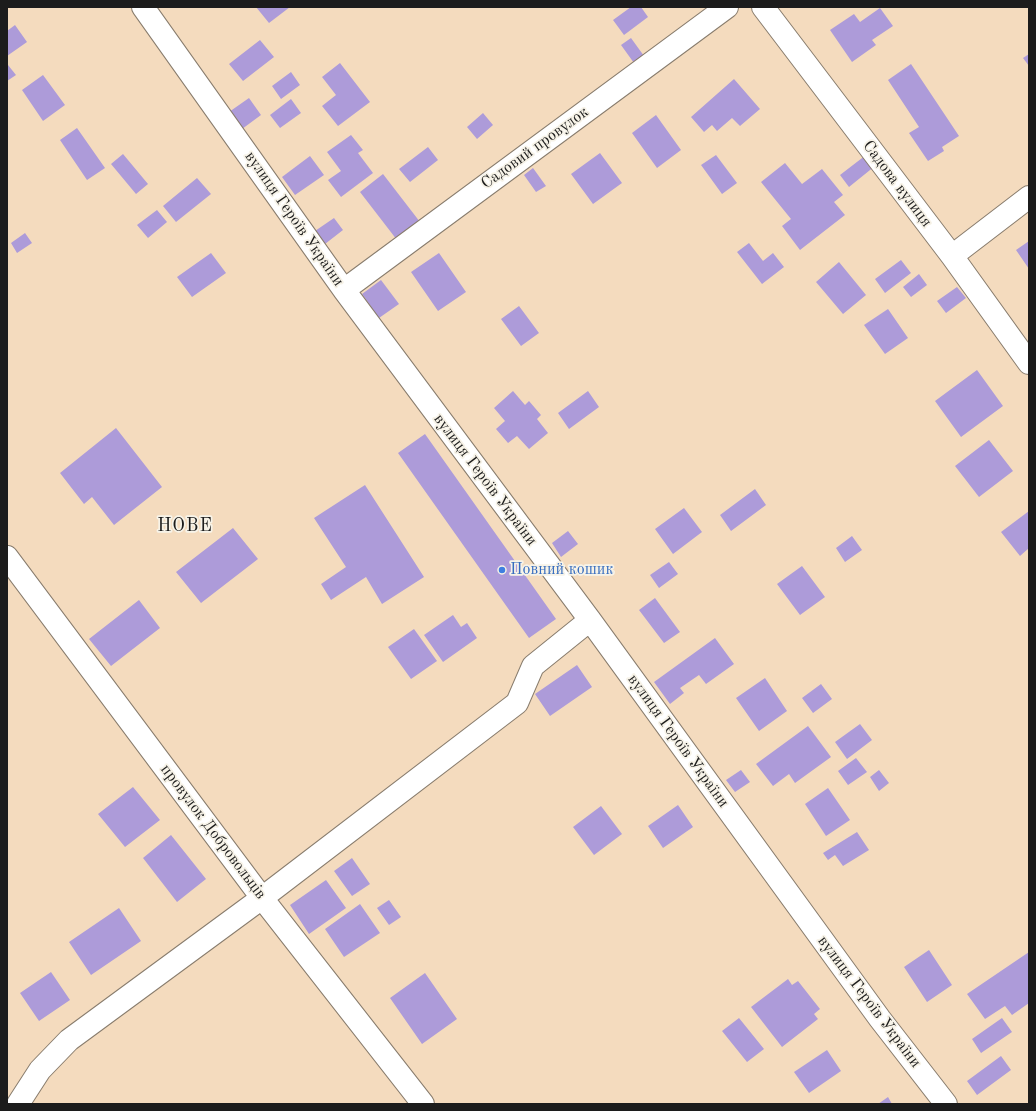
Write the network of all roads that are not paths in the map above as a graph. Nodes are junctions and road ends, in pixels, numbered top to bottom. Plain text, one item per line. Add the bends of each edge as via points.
1 (143, 7) edge
2 (726, 7) edge
3 (763, 7) edge
4 (1029, 197) edge
5 (952, 256) junction
6 (344, 290) junction
7 (1029, 363) edge
8 (7, 557) edge
9 (590, 620) junction
10 (262, 898) junction
11 (7, 1094) edge
12 (16, 1104) edge
13 (422, 1104) edge
14 (946, 1104) edge

1 - 6 street, вулиця Героїв України
2 - 6 street, Садовий провулок
3 - 5 street, Садова вулиця
4 - 5 street
5 - 7 street, Садова вулиця
6 - 9 street, вулиця Героїв України
8 - 10 street, провулок Добровольців
9 - 10 street via 533,666 517,703
9 - 14 street, вулиця Героїв України via 880,1019
10 - 12 street via 69,1040 40,1070
10 - 13 street, провулок Добровольців
11 - 12 street

